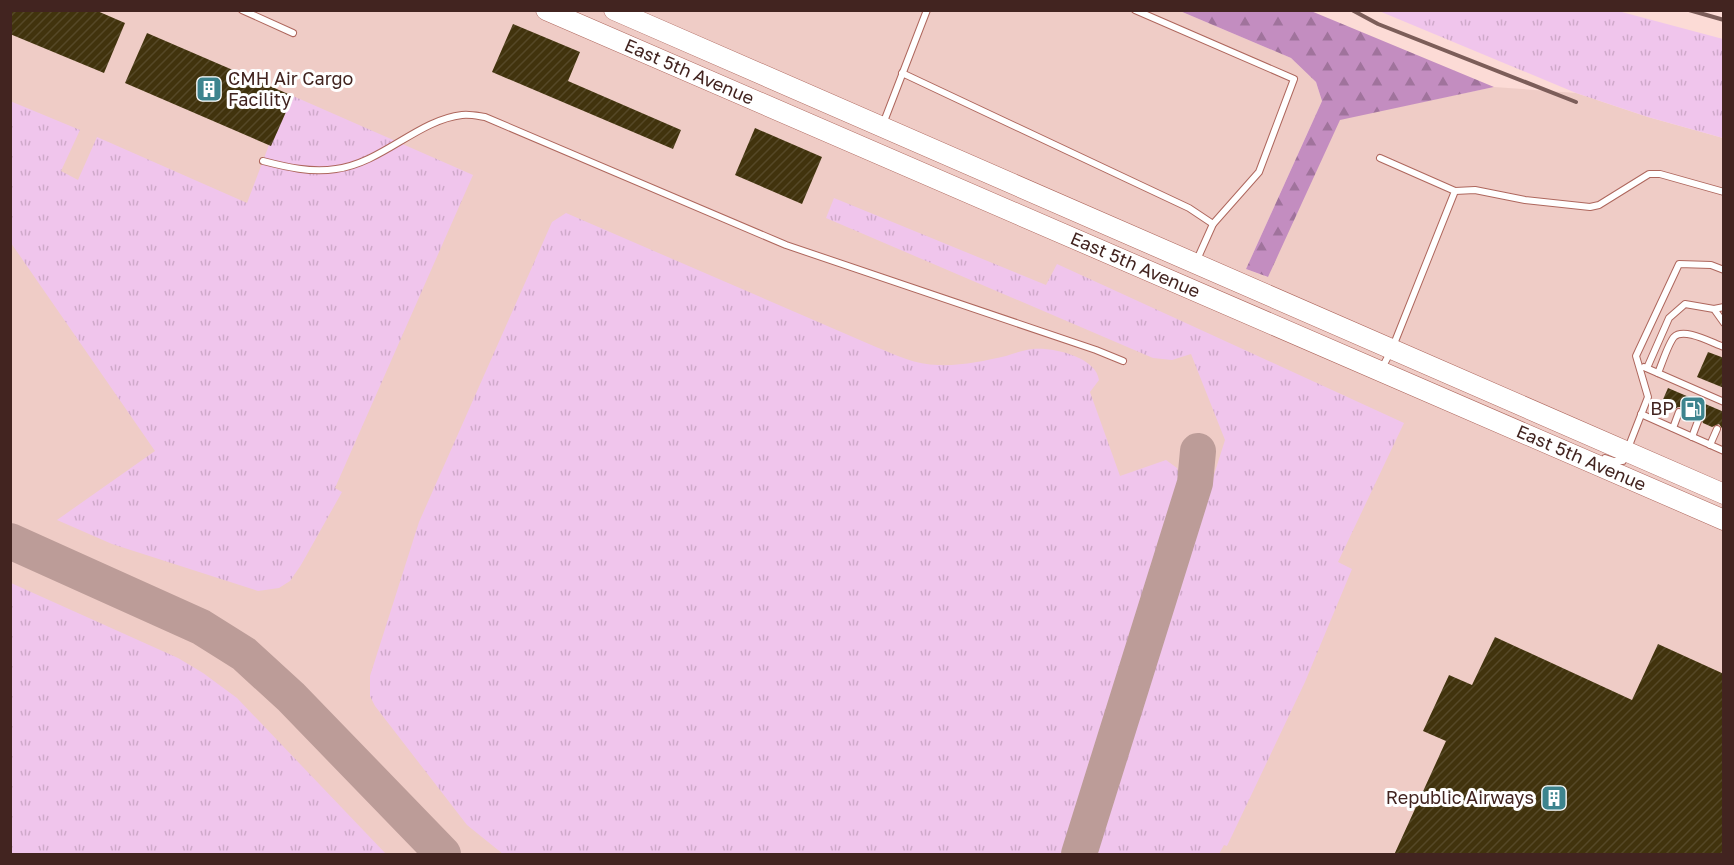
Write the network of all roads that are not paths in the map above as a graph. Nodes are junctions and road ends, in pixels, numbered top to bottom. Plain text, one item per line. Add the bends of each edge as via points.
1 (242, 10) edge
2 (546, 10) edge
3 (614, 10) edge
4 (927, 10) edge
5 (1136, 10) edge
6 (293, 33) dead end
7 (650, 41) junction
8 (902, 74) junction
9 (881, 128) junction
10 (1380, 158) dead end
11 (263, 161) dead end
12 (1455, 191) junction
13 (1724, 192) edge
14 (1213, 224) junction
15 (1195, 264) junction
16 (1724, 270) edge
17 (1714, 309) junction
18 (1724, 312) edge
19 (1724, 322) edge
20 (1724, 347) edge
21 (1392, 350) junction
22 (1123, 362) dead end
23 (1638, 364) junction
24 (1647, 368) junction
25 (1380, 371) junction
26 (1658, 373) junction
27 (1690, 387) junction
28 (1709, 395) junction
29 (1686, 396) dead end
30 (1724, 402) edge
31 (1705, 404) dead end
32 (1679, 412) dead end
33 (1641, 414) junction
34 (1698, 421) dead end
35 (1673, 428) junction
36 (1717, 429) dead end
37 (1692, 437) junction
38 (1550, 445) junction
39 (1710, 445) junction
40 (1724, 451) edge
41 (1627, 452) junction
42 (1591, 453) dead end
43 (1602, 457) dead end
44 (1724, 494) edge
45 (1724, 520) edge

1 - 6 lane
2 - 7 main road, East 5th Avenue
3 - 7 main road, East 5th Avenue
4 - 8 lane
5 - 14 lane via 1294,79 1259,172
7 - 9 main road, East 5th Avenue
7 - 25 main road, East 5th Avenue
8 - 9 lane
8 - 14 lane via 1189,208
9 - 15 main road, East 5th Avenue
10 - 12 lane
11 - 22 lane via 334,170 366,160 435,123 463,114 485,117 786,245
12 - 13 lane via 1475,190 1590,207 1649,174 1660,174
12 - 21 lane
14 - 15 lane
15 - 21 main road, East 5th Avenue
16 - 23 lane via 1712,265 1679,264 1636,356
17 - 18 lane
17 - 19 lane
17 - 24 lane via 1685,304 1669,318
20 - 26 lane via 1681,333 1674,338
21 - 25 lane
21 - 41 main road, East 5th Avenue
23 - 24 lane
23 - 33 lane via 1648,398
24 - 26 lane
25 - 38 main road, East 5th Avenue
26 - 27 lane
27 - 28 lane
27 - 29 lane
28 - 30 lane
28 - 31 lane
32 - 35 lane
33 - 35 lane
33 - 41 lane
34 - 37 lane
35 - 37 lane
36 - 39 lane
37 - 39 lane
38 - 42 lane
38 - 45 main road, East 5th Avenue
39 - 40 lane
41 - 43 lane via 1623,461
41 - 44 main road, East 5th Avenue

